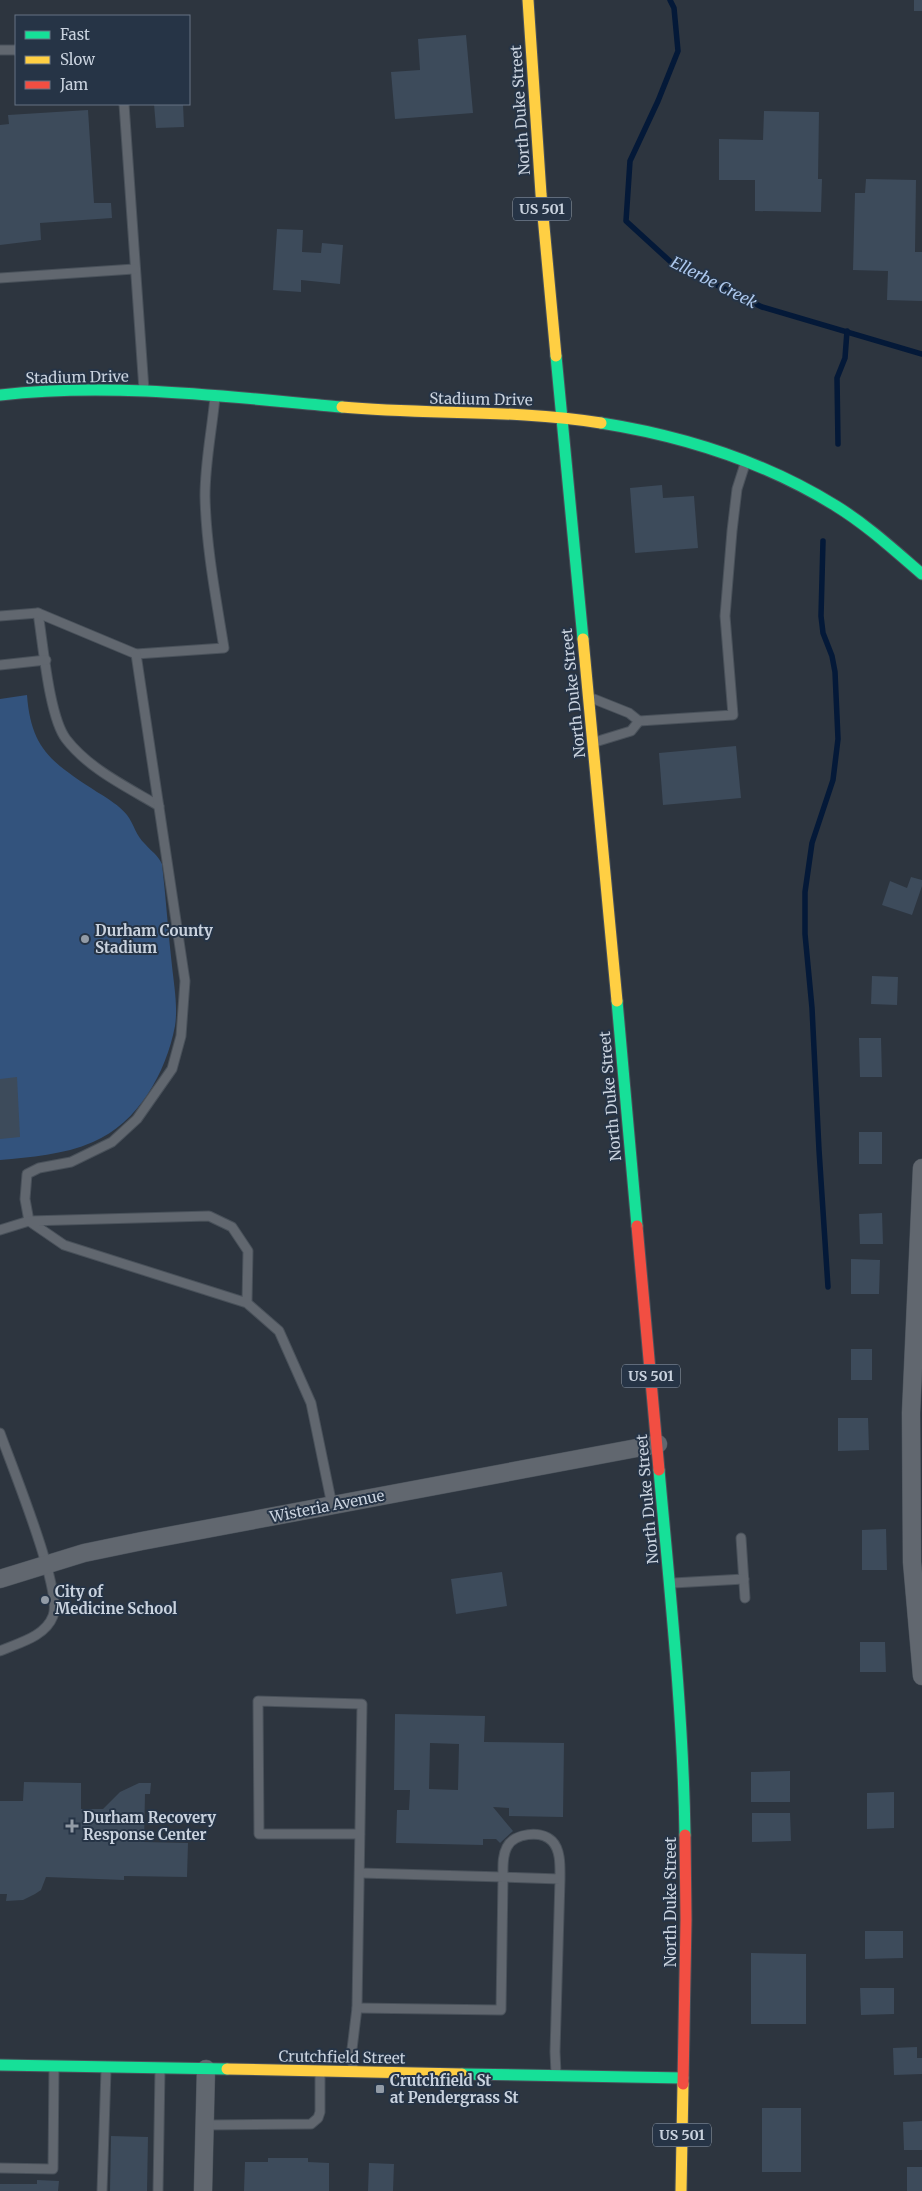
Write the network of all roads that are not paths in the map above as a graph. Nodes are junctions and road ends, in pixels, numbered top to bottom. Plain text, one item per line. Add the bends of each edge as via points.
1 (528, 0) edge
2 (0, 50) edge
3 (15, 50) edge
4 (124, 105) edge
5 (134, 269) junction
6 (0, 278) edge
7 (144, 392) junction
8 (0, 395) edge
9 (215, 396) junction
10 (561, 418) junction
11 (746, 461) junction
12 (922, 574) edge
13 (38, 613) junction
14 (0, 616) edge
15 (136, 654) junction
16 (46, 660) junction
17 (0, 665) edge
18 (588, 697) junction
19 (639, 721) junction
20 (593, 742) junction
21 (159, 806) junction
22 (922, 1168) edge
23 (29, 1221) junction
24 (0, 1230) edge
25 (247, 1303) junction
26 (0, 1433) edge
27 (658, 1444) junction
28 (332, 1505) junction
29 (741, 1538) dead end
30 (46, 1564) junction
31 (0, 1579) edge
32 (744, 1579) junction
33 (670, 1583) junction
34 (745, 1598) dead end
35 (0, 1651) edge
36 (922, 1676) edge
37 (360, 1834) junction
38 (360, 1873) junction
39 (503, 1877) junction
40 (560, 1878) junction
41 (357, 2008) junction
42 (0, 2065) edge
43 (54, 2066) junction
44 (106, 2067) junction
45 (160, 2068) junction
46 (206, 2069) junction
47 (320, 2071) junction
48 (353, 2072) junction
49 (557, 2076) junction
50 (683, 2078) junction
51 (204, 2125) junction
52 (0, 2168) edge
53 (102, 2191) edge
54 (158, 2191) edge
55 (203, 2191) edge
56 (681, 2191) edge

1 - 10 main road, North Duke Street / US 501 via 540,194
2 - 3 lane
4 - 5 lane
5 - 6 lane
5 - 7 lane
7 - 8 main road, Stadium Drive via 54,390
7 - 9 main road, Stadium Drive
9 - 10 main road, Stadium Drive via 408,413 521,414
9 - 15 lane via 205,497 224,648
10 - 11 main road, Stadium Drive via 603,422 663,435
10 - 18 main road, North Duke Street / US 501
11 - 12 main road, Stadium Drive via 827,500 876,534
11 - 19 lane via 737,489 725,616 734,715
13 - 14 lane
13 - 15 lane
13 - 16 lane
15 - 21 lane
16 - 17 lane
16 - 21 lane via 55,718 65,738 104,773
18 - 19 lane via 629,713
18 - 20 main road, North Duke Street / US 501
19 - 20 lane via 631,730
20 - 27 main road, North Duke Street / US 501
21 - 23 lane via 185,981 181,1036 172,1069 137,1119 112,1142 71,1162 39,1168 27,1174 25,1199
22 - 36 street via 911,1413 912,1562
23 - 24 lane
23 - 25 lane via 64,1245
23 - 25 lane via 209,1216 232,1227 248,1251
25 - 28 lane via 279,1331 311,1403
26 - 30 lane
27 - 28 street, Wisteria Avenue
27 - 33 main road, North Duke Street / US 501
28 - 30 street, Wisteria Avenue via 142,1541
29 - 32 lane
30 - 31 street, Wisteria Avenue
30 - 35 lane via 55,1604 53,1616 37,1635
32 - 33 lane
32 - 34 lane
33 - 50 main road, North Duke Street / US 501 via 684,1784
37 - 37 lane via 362,1704 258,1701 259,1834
37 - 38 lane
38 - 39 lane
38 - 41 lane
39 - 40 lane
39 - 40 lane via 507,1846 515,1837 529,1834 552,1841 558,1850
39 - 41 lane via 501,2010
40 - 49 lane
41 - 48 lane
42 - 43 main road, Crutchfield Street
43 - 44 main road, Crutchfield Street
43 - 52 lane via 53,2169
44 - 45 main road, Crutchfield Street
44 - 53 lane
45 - 46 main road, Crutchfield Street
45 - 54 lane
46 - 47 main road, Crutchfield Street
46 - 51 street
47 - 48 main road, Crutchfield Street
47 - 51 lane via 320,2112 311,2124
48 - 49 main road, Crutchfield Street
49 - 50 main road, Crutchfield Street
50 - 56 main road, North Duke Street / US 501
51 - 55 street

